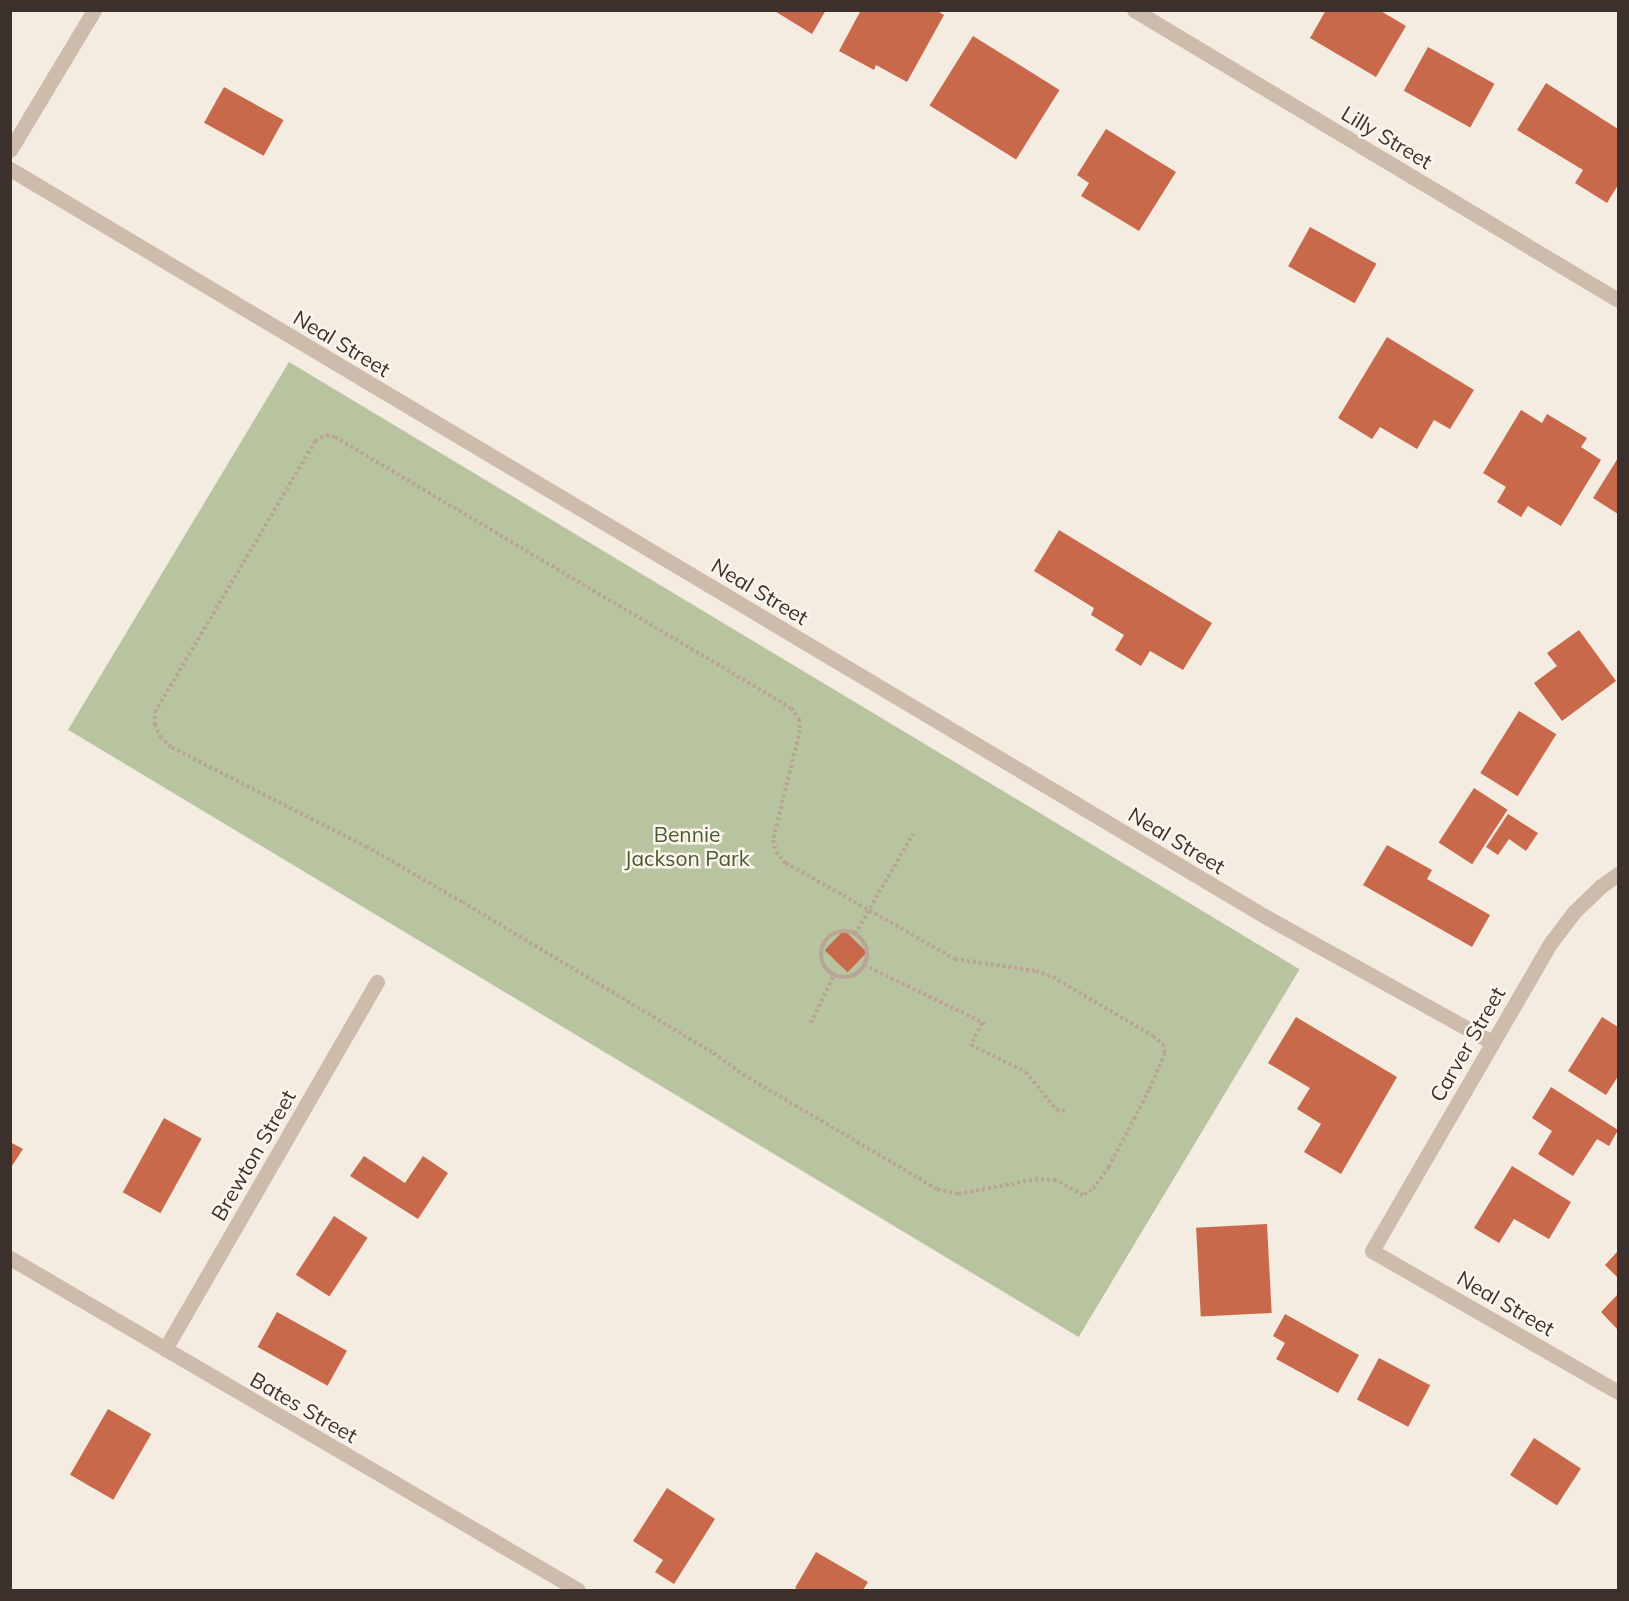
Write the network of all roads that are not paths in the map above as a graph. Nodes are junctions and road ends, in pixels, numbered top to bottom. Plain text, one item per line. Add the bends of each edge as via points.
1 (94, 10) edge
2 (1134, 10) edge
3 (10, 150) edge
4 (10, 170) edge
5 (1618, 300) edge
6 (1618, 874) edge
7 (377, 982) dead end
8 (1492, 1042) junction
9 (1372, 1251) joint
10 (10, 1258) edge
11 (165, 1349) junction
12 (1618, 1392) edge
13 (578, 1590) edge

1 - 3 street
2 - 5 street, Lilly Street
4 - 8 street, Neal Street via 1268,918
6 - 8 street, Carver Street via 1574,912 1551,942
7 - 11 street, Brewton Street
8 - 9 street, Carver Street
9 - 12 street, Neal Street
10 - 11 street, Bates Street
11 - 13 street, Bates Street

